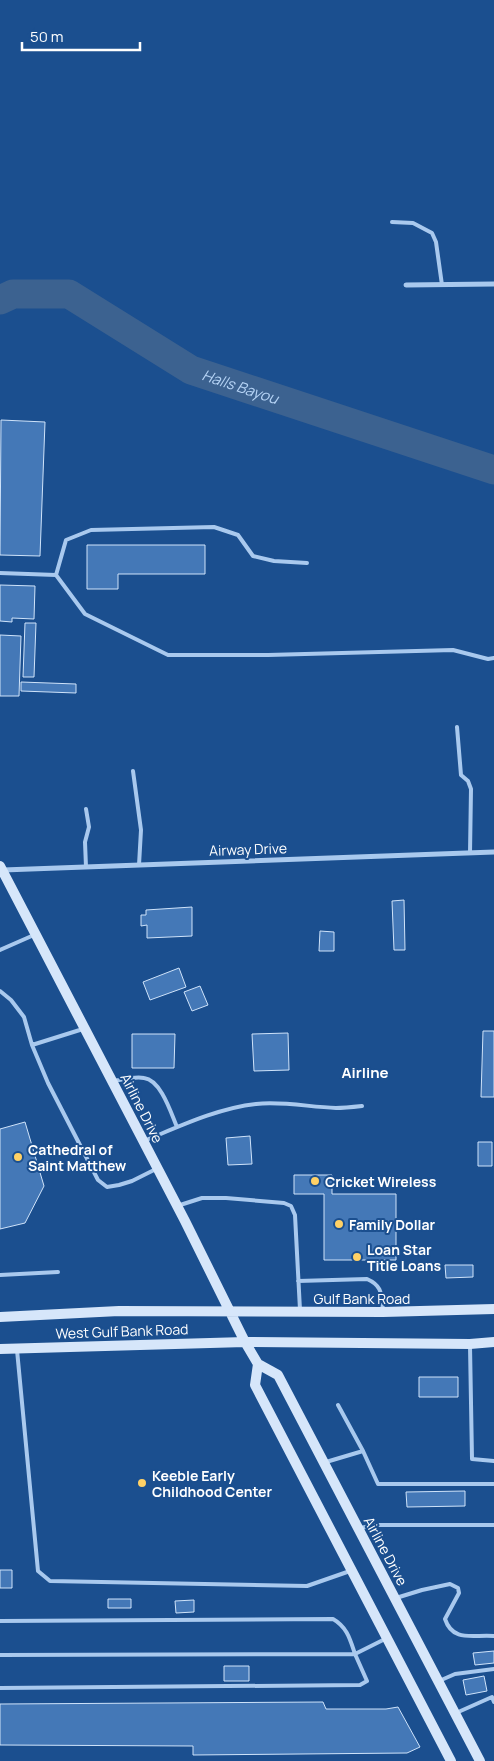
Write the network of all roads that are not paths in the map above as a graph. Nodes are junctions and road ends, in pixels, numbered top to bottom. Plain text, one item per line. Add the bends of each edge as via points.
1 (392, 222) dead end
2 (494, 284) edge
3 (406, 285) dead end
4 (442, 285) junction
5 (307, 562) dead end
6 (0, 573) edge
7 (56, 575) junction
8 (494, 658) edge
9 (457, 726) dead end
10 (134, 771) dead end
11 (86, 809) dead end
12 (494, 852) edge
13 (470, 853) junction
14 (139, 865) junction
15 (86, 867) junction
16 (1, 868) edge
17 (36, 934) junction
18 (0, 950) edge
19 (0, 991) edge
20 (85, 1029) junction
21 (32, 1044) junction
22 (112, 1081) junction
23 (362, 1106) dead end
24 (177, 1128) junction
25 (144, 1141) junction
26 (158, 1168) junction
27 (177, 1206) junction
28 (58, 1272) dead end
29 (0, 1276) edge
30 (298, 1281) junction
31 (494, 1309) edge
32 (230, 1312) junction
33 (300, 1312) junction
34 (383, 1312) junction
35 (0, 1317) edge
36 (245, 1342) junction
37 (494, 1342) edge
38 (470, 1344) junction
39 (17, 1348) junction
40 (0, 1349) edge
41 (258, 1364) junction
42 (338, 1405) dead end
43 (363, 1451) junction
44 (494, 1460) edge
45 (324, 1462) junction
46 (494, 1484) edge
47 (494, 1525) edge
48 (358, 1528) junction
49 (351, 1570) junction
50 (396, 1598) junction
51 (0, 1621) edge
52 (494, 1636) edge
53 (387, 1638) junction
54 (355, 1654) junction
55 (0, 1656) edge
56 (494, 1669) edge
57 (439, 1681) junction
58 (0, 1688) edge
59 (493, 1698) edge
60 (456, 1713) junction
61 (451, 1761) edge
62 (480, 1761) edge

1 - 4 lane via 413,223 432,233
2 - 4 street
3 - 4 street
5 - 7 lane via 274,562 253,556 238,535 214,527 91,530 66,540
6 - 7 lane
7 - 8 lane via 85,614 168,655 453,650
9 - 13 lane via 461,775 471,789
10 - 14 lane via 140,830
11 - 15 lane via 89,827 85,842
12 - 13 street, Airway Drive
13 - 14 street, Airway Drive
14 - 15 street, Airway Drive
15 - 16 street, Airway Drive
16 - 17 main road, Airline Drive
17 - 18 lane
17 - 20 main road, Airline Drive
19 - 21 lane via 24,1017
20 - 21 lane
20 - 22 main road, Airline Drive
21 - 26 lane via 48,1083 98,1180 107,1186 119,1185
22 - 24 lane via 144,1078 156,1084
22 - 25 main road, Airline Drive
23 - 24 lane via 256,1104 233,1108
24 - 25 lane
25 - 26 main road, Airline Drive
26 - 27 main road, Airline Drive
27 - 30 lane via 202,1198 291,1206 295,1215
27 - 32 main road, Airline Drive
28 - 29 lane
30 - 33 lane
30 - 34 lane via 367,1279 376,1283 380,1290
31 - 34 main road, Gulf Bank Road
32 - 33 main road, Gulf Bank Road
32 - 35 main road, West Gulf Bank Road via 119,1311
32 - 36 main road, Airline Drive
33 - 34 main road, Gulf Bank Road
36 - 38 main road
36 - 39 main road, West Gulf Bank Road
36 - 41 main road, Airline Drive
37 - 38 main road
38 - 44 lane via 472,1459
39 - 40 main road, West Gulf Bank Road
39 - 49 lane via 38,1571 50,1581 307,1586
41 - 45 main road, Airline Drive via 278,1375
41 - 49 main road via 255,1385
42 - 43 lane
43 - 45 lane
43 - 46 lane via 378,1484
45 - 48 main road, Airline Drive
47 - 48 lane via 376,1525
48 - 50 main road, Airline Drive
49 - 53 main road
50 - 52 lane via 450,1584 458,1588 459,1593 445,1619 448,1628 456,1634
50 - 57 main road, Airline Drive
51 - 54 lane via 333,1619 348,1633
53 - 54 lane
53 - 61 main road
54 - 55 lane
54 - 58 lane via 367,1681 360,1684
56 - 57 lane via 455,1674
57 - 60 main road, Airline Drive
59 - 60 lane
60 - 62 main road, Airline Drive

